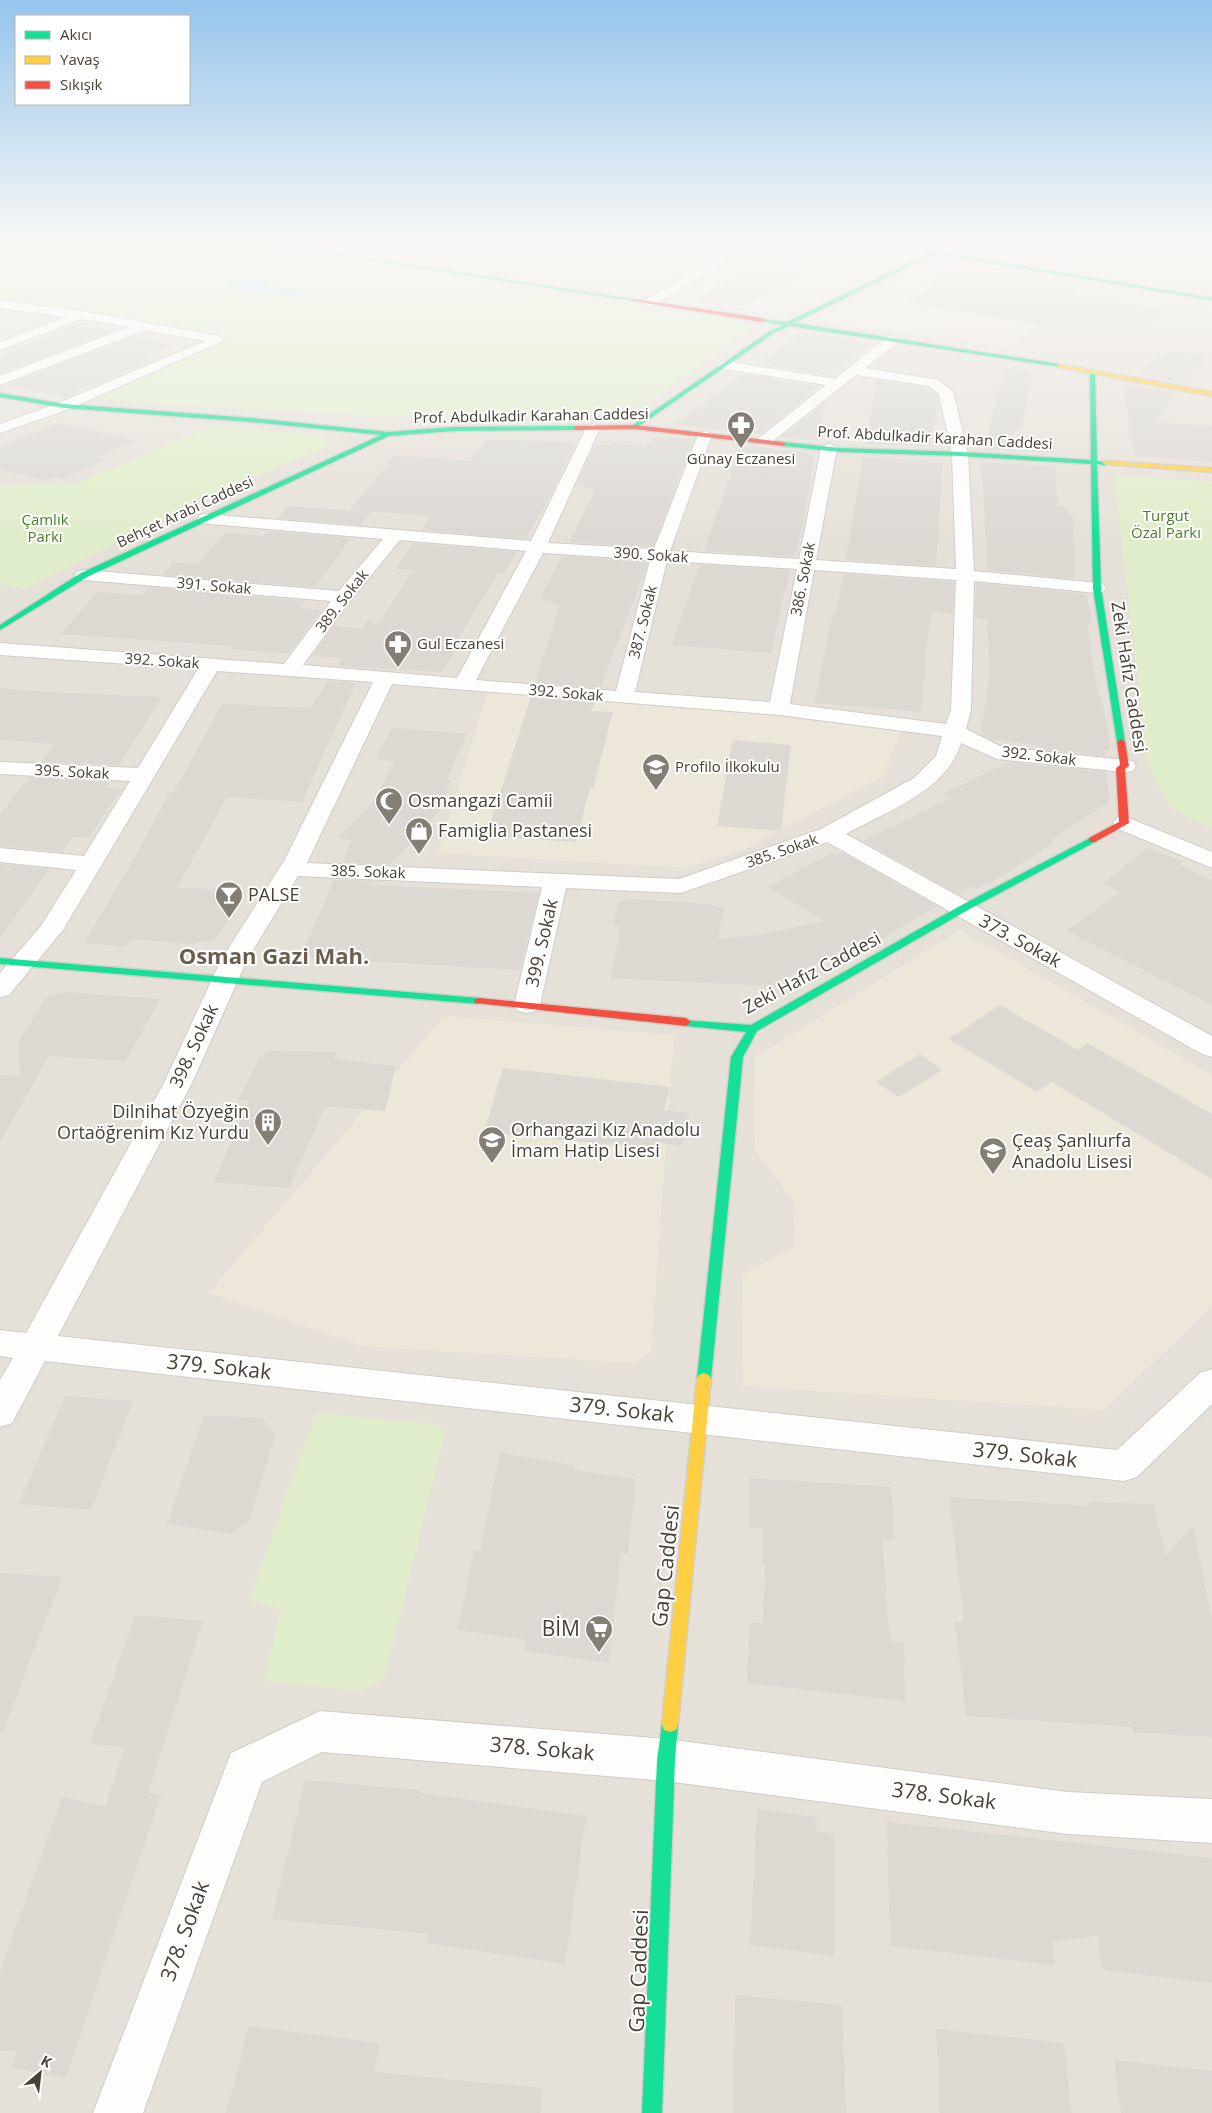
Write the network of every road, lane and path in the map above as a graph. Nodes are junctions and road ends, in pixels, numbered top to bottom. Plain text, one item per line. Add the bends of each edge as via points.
1 (104, 342) edge
2 (215, 342) edge
3 (758, 342) edge
4 (890, 342) edge
5 (902, 342) edge
6 (725, 364) junction
7 (852, 370) junction
8 (1092, 371) junction
9 (0, 381) edge
10 (836, 383) junction
11 (1212, 394) edge
12 (0, 395) edge
13 (64, 406) junction
14 (634, 427) junction
15 (594, 428) junction
16 (0, 429) edge
17 (388, 434) junction
18 (705, 435) junction
19 (764, 441) junction
20 (829, 448) junction
21 (960, 454) junction
22 (1095, 462) junction
23 (1212, 470) edge
24 (206, 519) junction
25 (396, 534) junction
26 (536, 547) junction
27 (660, 555) junction
28 (805, 564) junction
29 (84, 575) junction
30 (965, 575) junction
31 (1097, 588) junction
32 (344, 597) junction
33 (0, 628) edge
34 (0, 649) edge
35 (211, 664) junction
36 (289, 670) junction
37 (385, 676) junction
38 (464, 684) junction
39 (624, 698) junction
40 (778, 709) junction
41 (954, 731) junction
42 (1126, 766) junction
43 (0, 768) edge
44 (144, 776) junction
45 (1124, 823) junction
46 (829, 834) junction
47 (0, 855) edge
48 (1212, 860) edge
49 (91, 864) junction
50 (291, 869) junction
51 (556, 880) junction
52 (962, 909) junction
53 (11, 963) edge
54 (225, 978) junction
55 (0, 989) edge
56 (527, 1006) junction
57 (753, 1029) junction
58 (1212, 1048) edge
59 (0, 1343) edge
60 (36, 1347) junction
61 (1212, 1383) edge
62 (0, 1413) edge
63 (700, 1418) junction
64 (666, 1760) junction
65 (1212, 1821) edge
66 (118, 2113) edge
67 (652, 2113) edge

1 - 9 street
2 - 13 street
3 - 6 main road
4 - 7 street
5 - 8 main road
6 - 10 street
6 - 14 main road
7 - 10 street
7 - 21 street, 385. Sokak via 933,383 946,392
8 - 11 main road
8 - 22 main road, Zeki Hafız Caddesi
10 - 19 street
12 - 13 main road, Prof. Abdulkadir Karahan Caddesi
13 - 16 street
13 - 17 main road, Prof. Abdulkadir Karahan Caddesi
14 - 15 main road, Prof. Abdulkadir Karahan Caddesi
14 - 18 main road, Prof. Abdulkadir Karahan Caddesi
15 - 17 main road, Prof. Abdulkadir Karahan Caddesi via 454,429
15 - 26 street
17 - 24 main road, Behçet Arabi Caddesi
18 - 19 main road, Prof. Abdulkadir Karahan Caddesi
18 - 27 street, 387. Sokak
19 - 20 main road, Prof. Abdulkadir Karahan Caddesi
20 - 21 main road, Prof. Abdulkadir Karahan Caddesi
20 - 28 street, 386. Sokak
21 - 22 main road, Prof. Abdulkadir Karahan Caddesi
21 - 30 street, 385. Sokak
22 - 23 main road, Prof. Abdulkadir Karahan Caddesi
22 - 31 main road, Zeki Hafız Caddesi
24 - 25 street, 390. Sokak
24 - 29 main road, Behçet Arabi Caddesi
25 - 26 street, 390. Sokak
25 - 32 street, 389. Sokak
26 - 27 street, 390. Sokak
26 - 38 street
27 - 28 street, 390. Sokak
27 - 39 street, 387. Sokak
28 - 30 street, 390. Sokak
28 - 40 street, 386. Sokak
29 - 32 street, 391. Sokak
29 - 33 main road, Behçet Arabi Caddesi
30 - 31 street, 390. Sokak
30 - 41 street, 385. Sokak via 961,710
31 - 42 main road, Zeki Hafız Caddesi
32 - 36 street, 389. Sokak
34 - 35 street, 392. Sokak
35 - 36 street, 392. Sokak
35 - 44 street
36 - 37 street, 392. Sokak
37 - 38 street, 392. Sokak
37 - 50 street, 398. Sokak
38 - 39 street, 392. Sokak
39 - 40 street, 392. Sokak
40 - 41 street, 392. Sokak
41 - 42 street, 392. Sokak via 997,753
41 - 46 street, 385. Sokak via 946,758 922,783
42 - 45 main road, Zeki Hafız Caddesi via 1120,768
43 - 44 street, 395. Sokak
44 - 49 street
45 - 48 street
45 - 52 main road, Zeki Hafız Caddesi
46 - 51 street, 385. Sokak via 681,886
46 - 52 street, 373. Sokak
47 - 49 street
49 - 53 street via 51,930
50 - 51 street, 385. Sokak
50 - 54 street, 398. Sokak
51 - 56 street, 399. Sokak
52 - 57 main road, Zeki Hafız Caddesi
52 - 58 street, 373. Sokak
53 - 54 main road, Zeki Hafız Caddesi
53 - 55 street
54 - 56 main road, Zeki Hafız Caddesi
54 - 60 street, 398. Sokak via 178,1083
56 - 57 main road, Zeki Hafız Caddesi
57 - 63 main road, Gap Caddesi via 737,1056
59 - 60 street, 379. Sokak
60 - 62 street, 398. Sokak
60 - 63 street, 379. Sokak
61 - 63 street, 379. Sokak via 1124,1466
63 - 64 main road, Gap Caddesi
64 - 65 street, 378. Sokak via 1068,1813
64 - 66 street, 378. Sokak via 320,1731 246,1768
64 - 67 main road, Gap Caddesi

